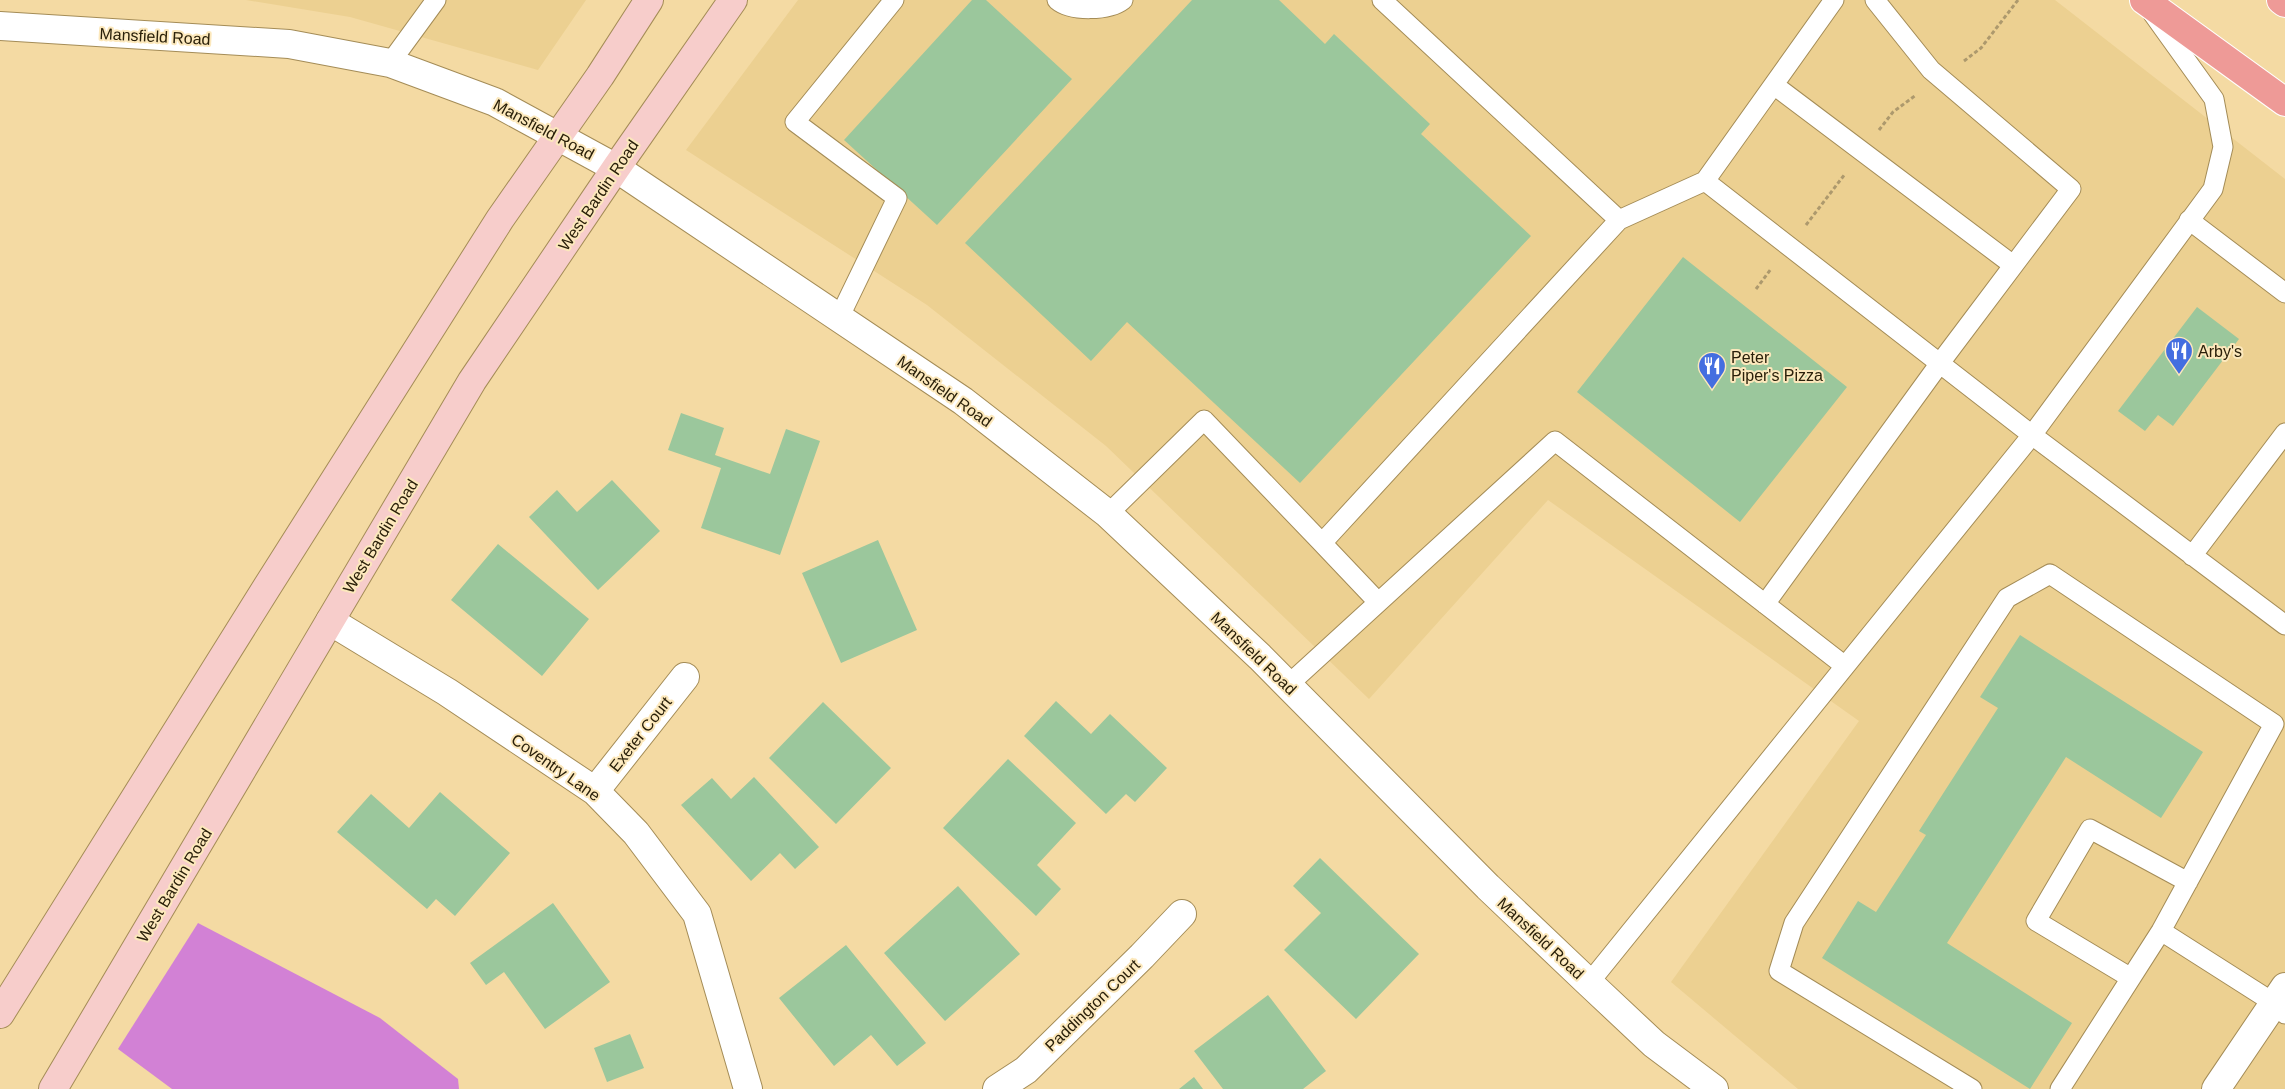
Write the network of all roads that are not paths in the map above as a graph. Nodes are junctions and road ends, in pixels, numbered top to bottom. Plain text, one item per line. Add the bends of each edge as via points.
1 (436, 0) edge
2 (649, 0) edge
3 (733, 0) edge
4 (894, 0) edge
5 (1057, 0) edge
6 (1123, 0) edge
7 (1382, 0) edge
8 (1834, 0) edge
9 (1875, 0) edge
10 (2144, 0) edge
11 (2281, 0) edge
12 (2285, 3) edge
13 (0, 26) edge
14 (390, 63) junction
15 (1774, 85) junction
16 (2285, 102) edge
17 (559, 136) junction
18 (616, 168) junction
19 (1705, 181) junction
20 (1619, 220) junction
21 (2190, 220) junction
22 (2013, 266) junction
23 (2285, 293) edge
24 (839, 318) junction
25 (1940, 363) junction
26 (2285, 433) edge
27 (2032, 435) junction
28 (1108, 514) junction
29 (1322, 542) junction
30 (2192, 556) junction
31 (1378, 602) junction
32 (1764, 604) junction
33 (330, 621) junction
34 (2285, 625) edge
35 (1845, 666) junction
36 (685, 677) dead end
37 (1288, 685) junction
38 (595, 791) junction
39 (2188, 882) junction
40 (1182, 914) dead end
41 (2161, 931) junction
42 (2131, 978) junction
43 (1589, 982) junction
44 (2281, 1001) edge
45 (0, 1014) edge
46 (58, 1086) edge
47 (748, 1089) edge
48 (997, 1089) edge
49 (1714, 1089) edge
50 (1972, 1089) edge
51 (2060, 1089) edge
52 (2216, 1089) edge

1 - 14 lane
2 - 17 main road
3 - 18 main road, West Bardin Road
4 - 24 lane via 796,122 896,198
5 - 6 lane via 1074,6 1105,9
7 - 20 lane
8 - 15 lane
9 - 22 lane via 1931,70 2071,189
10 - 16 main road
10 - 21 lane via 2214,99 2223,147 2213,189
11 - 12 main road
13 - 14 street, Mansfield Road via 289,44
14 - 17 street, Mansfield Road via 495,102
15 - 19 lane
15 - 22 lane
17 - 18 street, Mansfield Road
17 - 45 main road via 500,219
18 - 24 street, Mansfield Road
18 - 33 main road, West Bardin Road via 472,381
19 - 20 lane
19 - 25 lane
20 - 29 lane
21 - 23 lane
21 - 27 lane
22 - 25 lane
24 - 28 street, Mansfield Road via 963,401
25 - 27 lane
25 - 32 lane
26 - 30 lane
27 - 30 lane
27 - 35 lane
28 - 29 lane via 1204,420
28 - 37 street, Mansfield Road
29 - 31 lane
30 - 34 lane
31 - 32 lane via 1555,441
31 - 37 lane
32 - 35 lane
33 - 38 street, Coventry Lane via 446,692
33 - 46 main road, West Bardin Road
35 - 43 lane
36 - 38 street, Exeter Court
37 - 43 street, Mansfield Road via 1488,887
38 - 47 street, Coventry Lane via 636,833 697,914
39 - 41 lane
39 - 42 lane via 2090,829 2085,837 2036,921
39 - 50 lane via 2274,724 2050,574 2007,598 1794,923 1779,971
40 - 48 street, Paddington Court via 1026,1070
41 - 42 lane
41 - 44 lane
42 - 51 lane
43 - 49 street, Mansfield Road via 1654,1044
44 - 52 street

